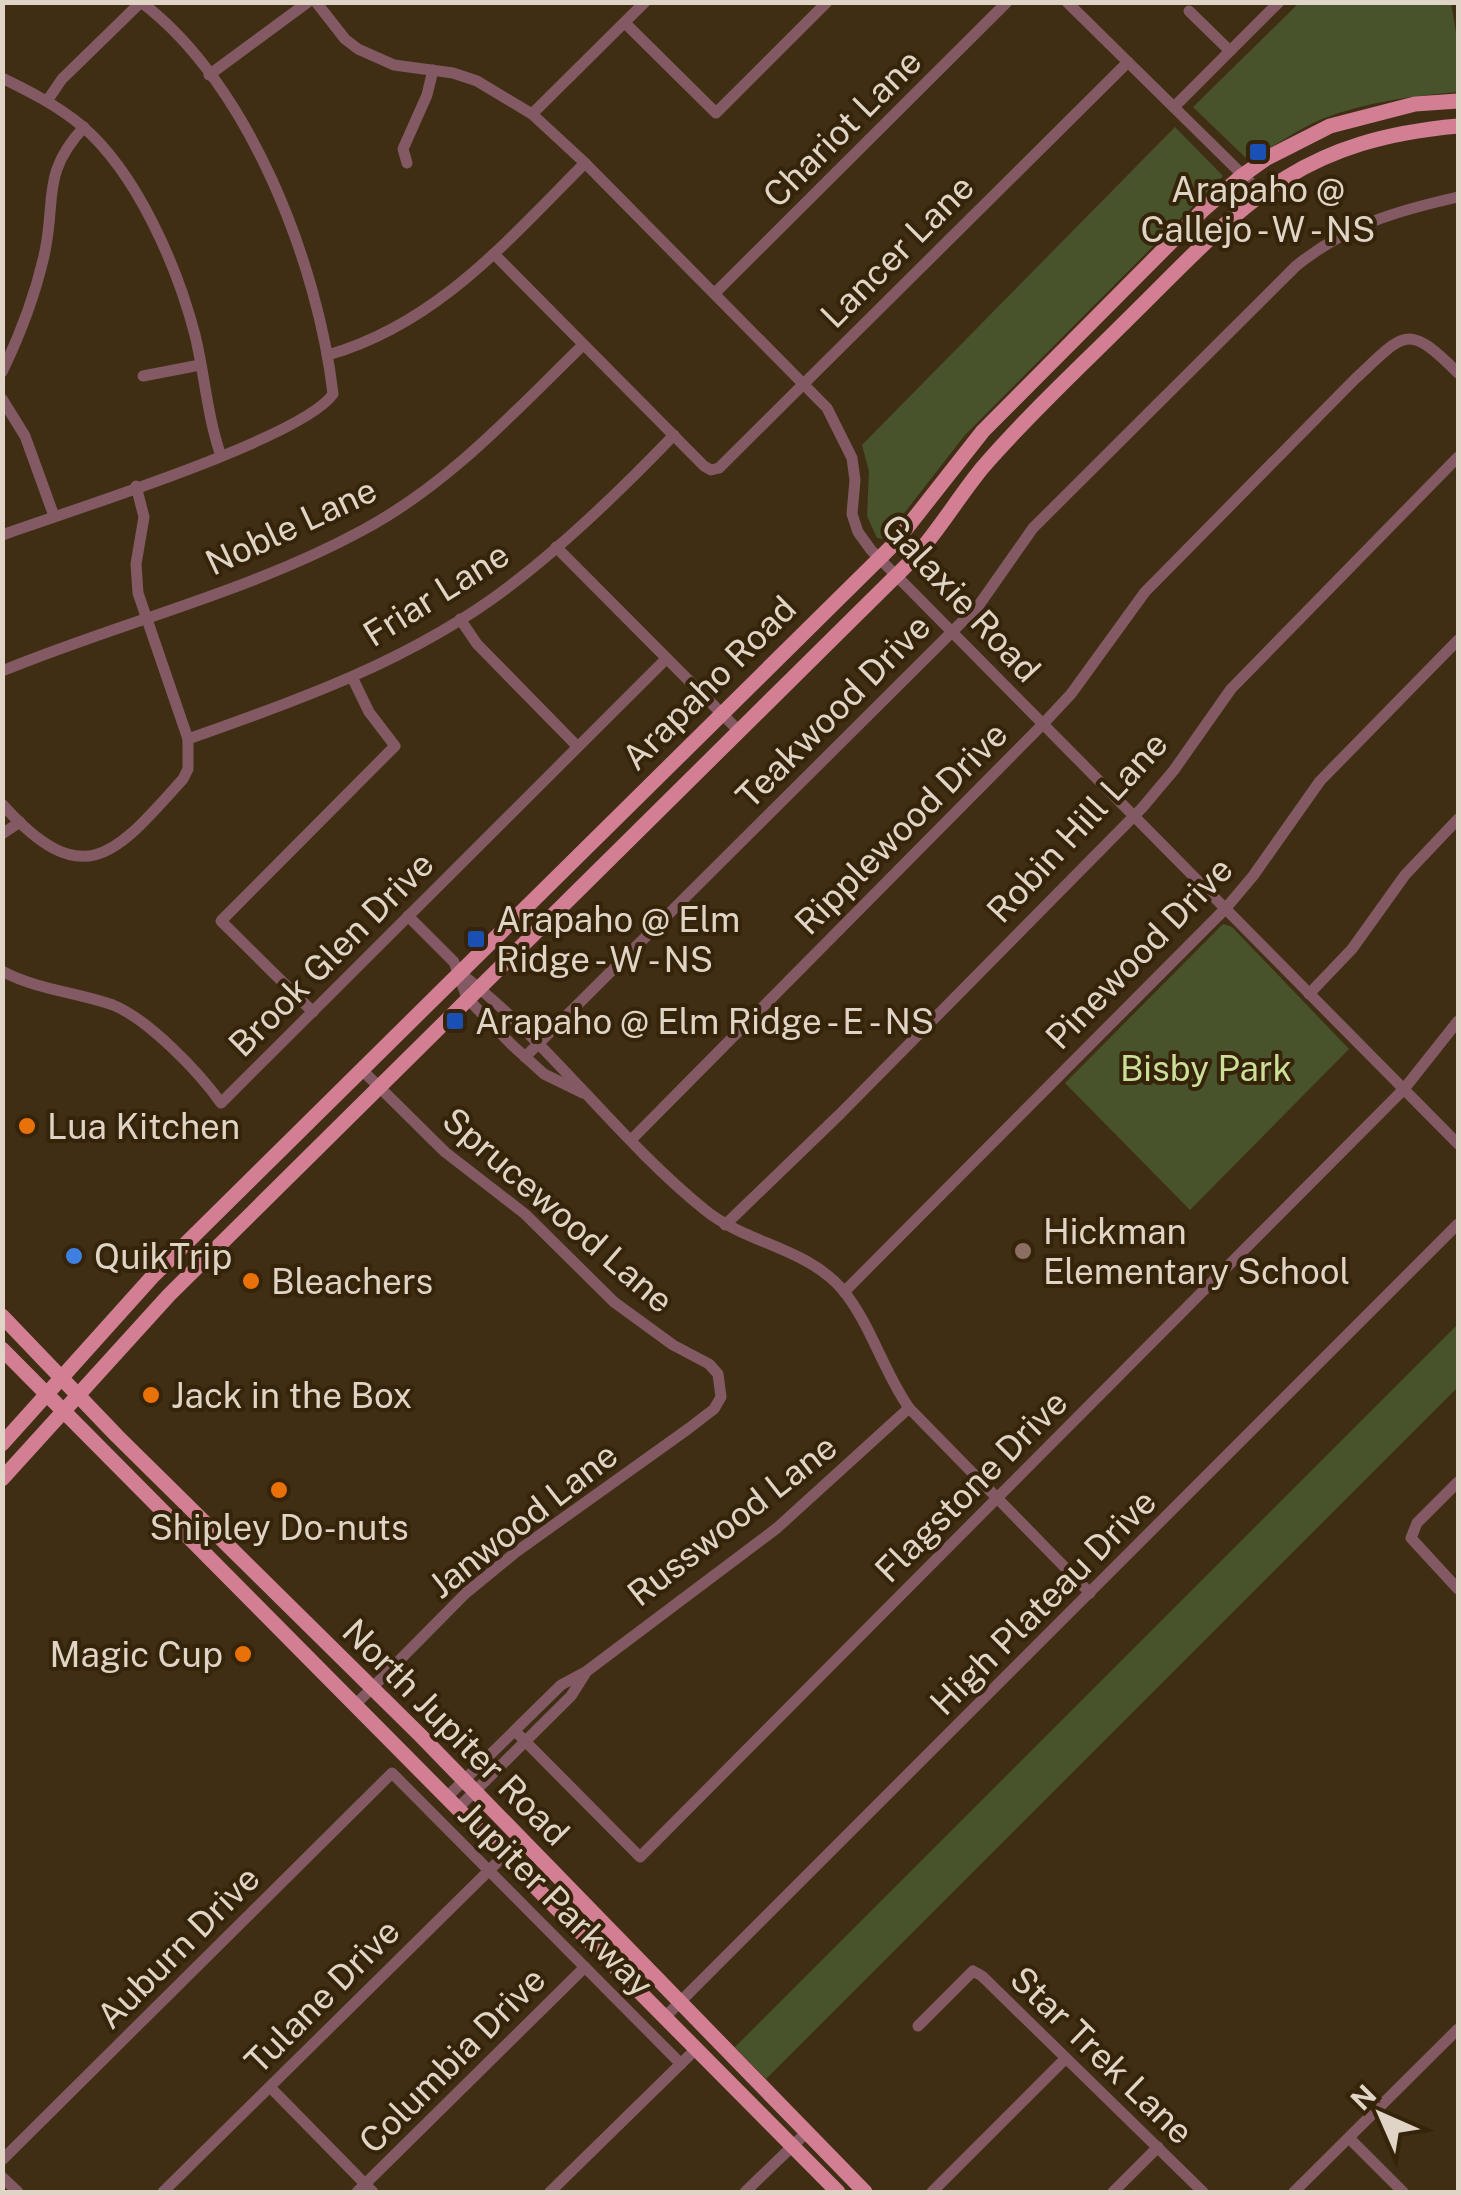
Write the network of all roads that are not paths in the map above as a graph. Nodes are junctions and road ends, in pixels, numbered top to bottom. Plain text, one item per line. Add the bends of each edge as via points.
1 (141, 2) edge
2 (308, 2) edge
3 (316, 2) edge
4 (646, 2) edge
5 (827, 2) edge
6 (1007, 2) edge
7 (1066, 2) edge
8 (1279, 2) edge
9 (1189, 11) dead end
10 (626, 23) junction
11 (1230, 51) junction
12 (1128, 62) junction
13 (433, 70) junction
14 (209, 75) junction
15 (2, 78) edge
16 (47, 100) junction
17 (1458, 106) edge
18 (1174, 107) junction
19 (532, 114) junction
20 (1458, 126) edge
21 (84, 127) junction
22 (407, 163) dead end
23 (585, 163) junction
24 (1244, 175) junction
25 (1261, 192) junction
26 (1458, 197) edge
27 (494, 254) junction
28 (716, 292) junction
29 (583, 345) junction
30 (328, 355) junction
31 (200, 365) junction
32 (2, 372) edge
33 (1458, 373) edge
34 (144, 376) dead end
35 (804, 382) junction
36 (2, 399) edge
37 (674, 435) junction
38 (221, 456) junction
39 (1458, 457) edge
40 (136, 486) junction
41 (54, 516) junction
42 (2, 535) edge
43 (556, 547) junction
44 (879, 559) junction
45 (896, 576) junction
46 (146, 619) junction
47 (460, 619) junction
48 (951, 631) junction
49 (1458, 640) edge
50 (666, 659) junction
51 (2, 671) edge
52 (352, 677) junction
53 (721, 713) junction
54 (1042, 724) junction
55 (739, 732) junction
56 (188, 739) junction
57 (578, 746) junction
58 (5, 810) edge
59 (1133, 816) junction
60 (1458, 819) edge
61 (20, 822) junction
62 (2, 834) edge
63 (1226, 908) junction
64 (408, 916) junction
65 (2, 970) edge
66 (460, 972) junction
67 (473, 993) junction
68 (1309, 994) junction
69 (313, 1012) junction
70 (1458, 1020) edge
71 (538, 1044) junction
72 (525, 1057) junction
73 (362, 1070) junction
74 (378, 1086) junction
75 (1404, 1090) junction
76 (583, 1093) junction
77 (631, 1140) junction
78 (1458, 1144) edge
79 (232, 1201) junction
80 (248, 1216) junction
81 (1458, 1224) edge
82 (725, 1225) junction
83 (844, 1292) junction
84 (2, 1316) edge
85 (2, 1348) edge
86 (61, 1377) junction
87 (721, 1384) joint
88 (46, 1393) junction
89 (78, 1396) junction
90 (909, 1408) junction
91 (63, 1412) junction
92 (2, 1444) edge
93 (2, 1478) edge
94 (1458, 1482) edge
95 (996, 1499) junction
96 (192, 1508) junction
97 (176, 1523) junction
98 (258, 1573) junction
99 (1458, 1589) edge
100 (1090, 1593) junction
101 (254, 1602) junction
102 (284, 1602) junction
103 (587, 1671) junction
104 (372, 1688) junction
105 (356, 1703) junction
106 (515, 1730) junction
107 (526, 1742) junction
108 (392, 1773) joint
109 (475, 1785) junction
110 (453, 1802) junction
111 (520, 1839) junction
112 (505, 1855) junction
113 (490, 1870) junction
114 (585, 1967) junction
115 (680, 2004) junction
116 (666, 2018) junction
117 (918, 2026) dead end
118 (1458, 2028) edge
119 (696, 2049) junction
120 (1065, 2059) junction
121 (681, 2064) junction
122 (746, 2070) junction
123 (270, 2087) junction
124 (806, 2133) junction
125 (1348, 2138) junction
126 (792, 2147) junction
127 (1158, 2147) junction
128 (2, 2160) edge
129 (2, 2177) edge
130 (365, 2190) edge
131 (18, 2192) edge
132 (163, 2192) edge
133 (550, 2192) edge
134 (746, 2192) edge
135 (838, 2192) edge
136 (865, 2192) edge
137 (932, 2192) edge
138 (1112, 2192) edge
139 (1203, 2192) edge
140 (1294, 2192) edge
141 (1403, 2192) edge

1 - 14 street
1 - 16 street
2 - 14 street
3 - 13 street, Galaxie Road via 345,39 376,59
4 - 10 street
5 - 10 street via 716,112
6 - 28 street, Chariot Lane
7 - 12 street
8 - 11 street
9 - 11 street
10 - 19 street
11 - 18 street
12 - 18 street
12 - 35 street, Lancer Lane
13 - 19 street, Galaxie Road via 477,81
13 - 22 street via 403,149
14 - 30 street via 248,133 288,214
15 - 16 street
16 - 21 street
17 - 24 main road, Arapaho Road via 1401,107 1330,126
18 - 24 street
19 - 23 street, Galaxie Road
20 - 25 main road, Arapaho Road via 1349,146
21 - 31 street via 134,191 162,245
21 - 32 street via 57,161 44,256
23 - 27 street
23 - 28 street, Galaxie Road
24 - 25 street
24 - 44 main road, Arapaho Road via 983,431
25 - 45 main road, Arapaho Road via 998,450
26 - 48 street, Teakwood Drive via 1393,212 1338,236 1296,266 1033,528 979,604
27 - 29 street
27 - 30 street via 416,318
28 - 35 street, Galaxie Road
29 - 37 street
29 - 46 street, Noble Lane via 467,457 366,529
30 - 38 street via 328,400
31 - 34 street
31 - 38 street
33 - 54 street, Ripplewood Drive via 1423,340 1411,338 1387,350 1145,592
35 - 37 street, Lancer Lane via 725,464 710,470
35 - 44 street, Galaxie Road via 848,444 855,470 854,524
36 - 41 street via 25,436
37 - 43 street, Friar Lane
38 - 40 street
39 - 59 street, Robin Hill Lane via 1231,688
40 - 41 street
40 - 46 street via 144,516 136,579
41 - 42 street
43 - 47 street, Friar Lane
43 - 50 street
44 - 45 street, Galaxie Road
44 - 53 main road, Arapaho Road
45 - 48 street, Galaxie Road
45 - 55 main road, Arapaho Road
46 - 51 street, Noble Lane
46 - 56 street
47 - 52 street, Friar Lane
47 - 57 street
48 - 54 street, Galaxie Road
48 - 71 street, Teakwood Drive
49 - 63 street, Pinewood Drive via 1332,766
50 - 53 street
50 - 57 street, Brook Glen Drive
52 - 56 street, Friar Lane
52 - 69 street via 395,746 221,922
53 - 55 street
53 - 66 main road, Arapaho Road
54 - 59 street, Galaxie Road
54 - 77 street, Ripplewood Drive
55 - 67 main road, Arapaho Road
56 - 61 street via 183,779 114,849 90,856 60,852
57 - 64 street, Brook Glen Drive
58 - 61 street
59 - 63 street, Galaxie Road
59 - 82 street, Robin Hill Lane
60 - 68 street
61 - 62 street
63 - 68 street, Galaxie Road
63 - 83 street, Pinewood Drive
64 - 66 street
64 - 69 street, Brook Glen Drive
65 - 69 street, Brook Glen Drive via 117,1007 151,1030 221,1103
66 - 67 street
66 - 73 main road, Arapaho Road
67 - 71 street
67 - 72 street
67 - 74 main road, Arapaho Road
68 - 75 street, Galaxie Road
70 - 75 street, Flagstone Drive
71 - 72 street, Teakwood Drive
71 - 76 street
72 - 76 street
73 - 74 street, Sprucewood Lane
73 - 79 main road, Arapaho Road
74 - 80 main road, Arapaho Road
74 - 87 street, Sprucewood Lane via 445,1152 526,1214 614,1302 709,1364
75 - 78 street, Galaxie Road
75 - 95 street, Flagstone Drive
76 - 77 street
77 - 82 street
79 - 80 main road
79 - 86 main road, Arapaho Road
80 - 89 main road, Arapaho Road
81 - 100 street, High Plateau Drive
82 - 83 street via 793,1252
83 - 90 street
84 - 86 main road, North Jupiter Road
85 - 88 main road, North Jupiter Road
86 - 88 main road, Arapaho Road
86 - 89 main road, North Jupiter Road
87 - 104 street, Janwood Lane via 714,1409 516,1552
88 - 91 main road, North Jupiter Road
88 - 92 main road, Arapaho Road
89 - 91 main road, Arapaho Road
89 - 96 main road, North Jupiter Road
90 - 95 street
90 - 103 street, Russwood Lane via 777,1528
91 - 93 main road, Arapaho Road
91 - 97 main road, North Jupiter Road
94 - 99 street via 1411,1532 1413,1544
95 - 100 street
95 - 107 street, Flagstone Drive via 640,1856
96 - 97 main road
96 - 98 main road, North Jupiter Road
97 - 101 main road, North Jupiter Road
98 - 101 main road
98 - 102 main road, North Jupiter Road
100 - 115 street, High Plateau Drive
101 - 102 main road
101 - 105 main road, North Jupiter Road
102 - 104 main road, North Jupiter Road
103 - 106 street, Russwood Lane via 561,1685
103 - 107 street, Russwood Lane
104 - 105 street, Janwood Lane
104 - 109 main road, North Jupiter Road
105 - 110 main road, North Jupiter Road
106 - 107 street, Flagstone Drive
106 - 109 street, Russwood Lane
107 - 109 street, Russwood Lane
108 - 113 street, Jupiter Parkway
108 - 128 street, Auburn Drive
109 - 110 street, Russwood Lane
109 - 111 main road, North Jupiter Road
110 - 112 main road, North Jupiter Road
111 - 112 street, Tulane Drive
111 - 115 main road, North Jupiter Road
112 - 113 street, Tulane Drive
112 - 116 main road, North Jupiter Road
113 - 114 street, Jupiter Parkway
113 - 123 street, Tulane Drive
114 - 121 street, Jupiter Parkway
114 - 130 street, Columbia Drive
115 - 116 street, High Plateau Drive
115 - 122 main road, North Jupiter Road
116 - 119 main road, North Jupiter Road
117 - 120 street, Star Trek Lane via 973,1971
118 - 125 street
119 - 121 street
119 - 122 main road
119 - 126 main road, North Jupiter Road
120 - 127 street, Star Trek Lane
120 - 137 street
121 - 133 street
122 - 124 main road, North Jupiter Road
123 - 130 street
123 - 132 street, Tulane Drive
124 - 126 street
124 - 136 main road, North Jupiter Road
125 - 140 street
125 - 141 street
126 - 134 street
126 - 135 main road, North Jupiter Road
127 - 138 street
127 - 139 street, Star Trek Lane
129 - 131 street

